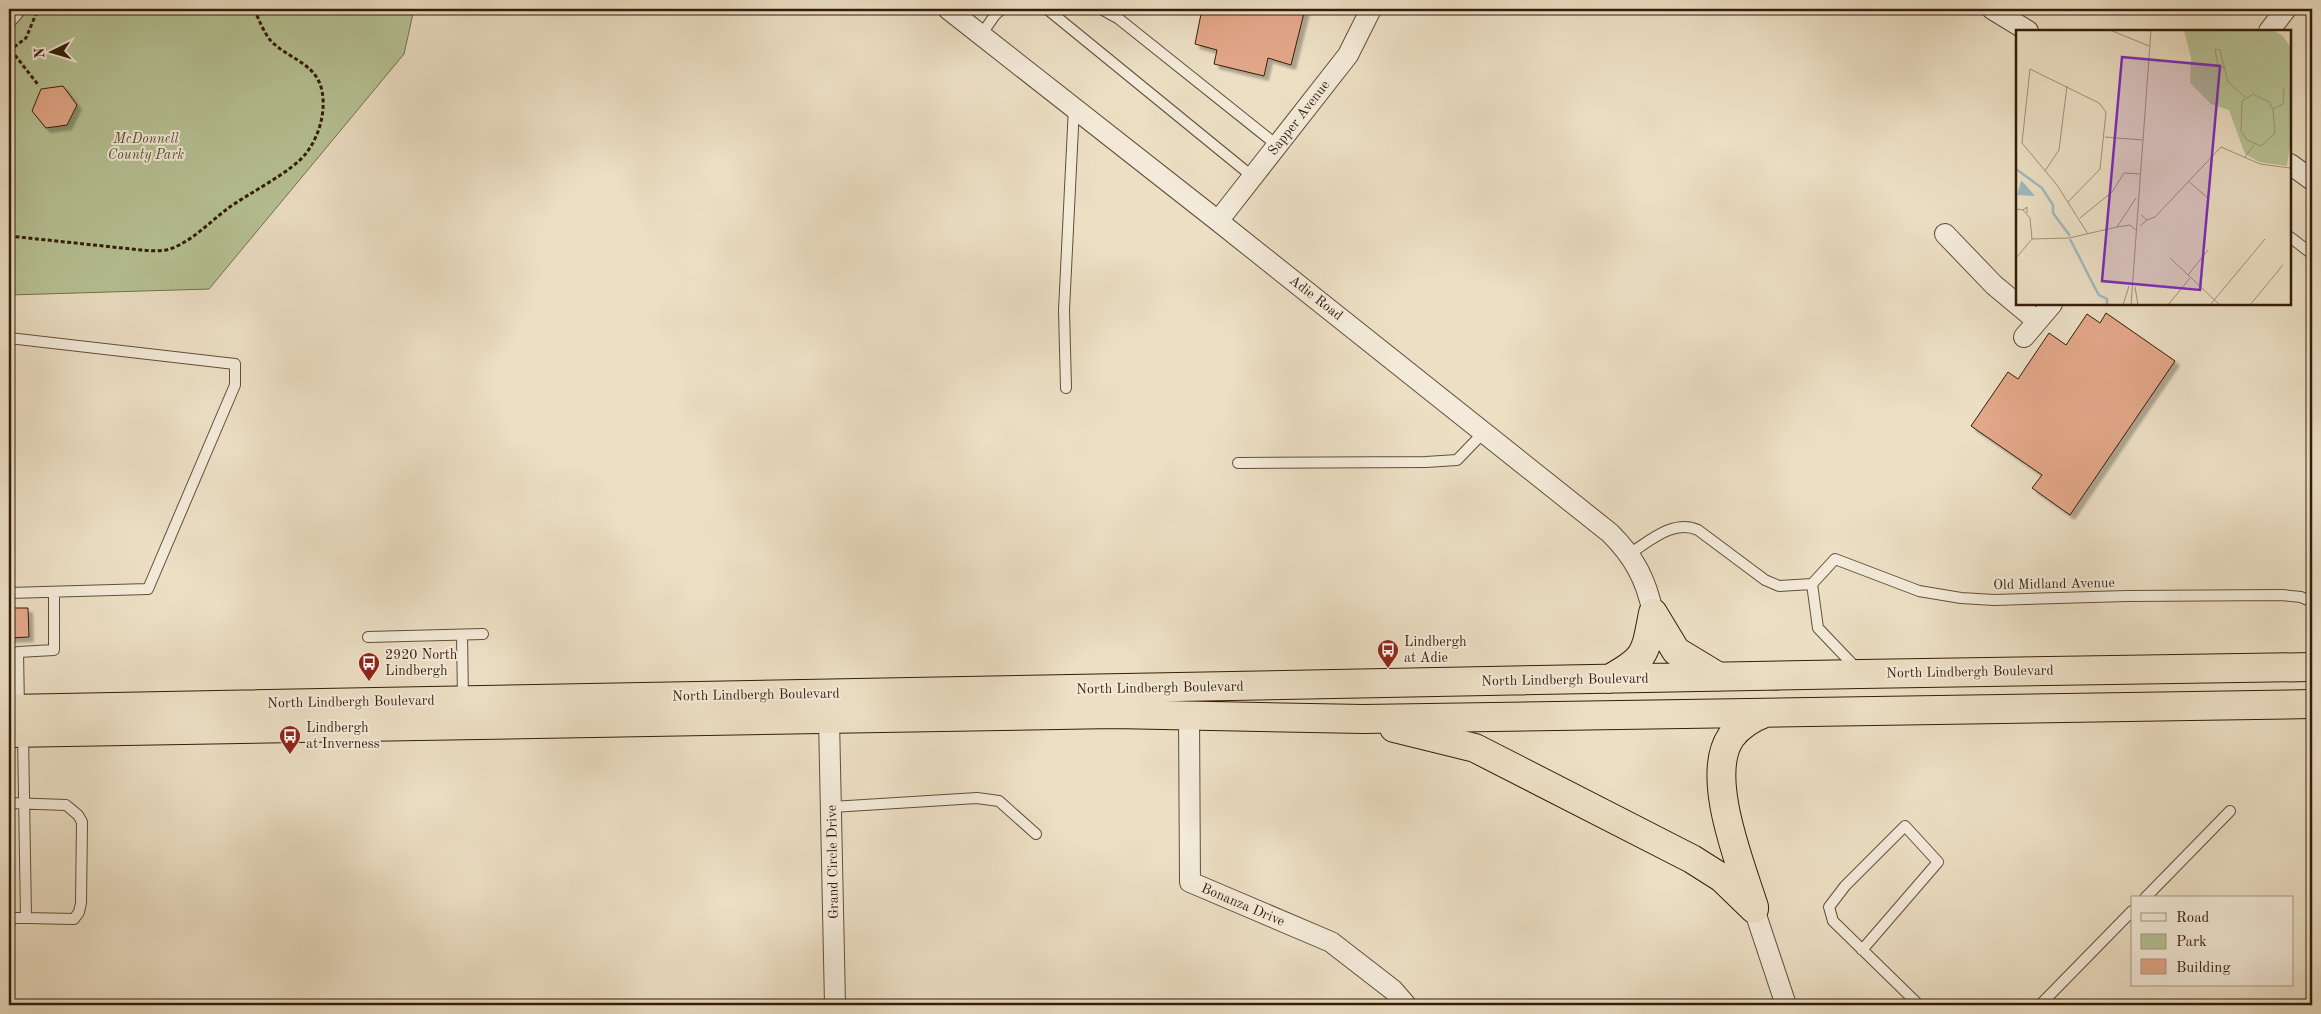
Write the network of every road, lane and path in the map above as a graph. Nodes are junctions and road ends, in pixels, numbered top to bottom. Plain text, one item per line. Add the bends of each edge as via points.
1 (15, 9) edge
2 (38, 9) edge
3 (254, 9) edge
4 (948, 9) edge
5 (1002, 9) edge
6 (1047, 9) edge
7 (1101, 9) edge
8 (1371, 9) edge
9 (1992, 9) edge
10 (2286, 9) edge
11 (9, 16) edge
12 (2026, 30) edge
13 (2270, 30) edge
14 (981, 35) junction
15 (10, 50) edge
16 (39, 86) dead end
17 (1074, 106) junction
18 (1278, 146) junction
19 (2292, 170) edge
20 (1254, 177) junction
21 (2312, 180) edge
22 (1218, 221) junction
23 (1945, 234) dead end
24 (9, 236) edge
25 (2291, 238) edge
26 (2312, 254) edge
27 (2016, 303) edge
28 (2018, 305) edge
29 (2051, 305) edge
30 (2036, 320) junction
31 (2024, 337) dead end
32 (9, 338) edge
33 (1066, 388) dead end
34 (1484, 432) junction
35 (1238, 463) dead end
36 (1629, 554) junction
37 (1812, 584) junction
38 (54, 592) junction
39 (9, 593) edge
40 (2312, 602) edge
41 (1652, 613) junction
42 (483, 634) dead end
43 (462, 635) junction
44 (368, 636) dead end
45 (2312, 667) edge
46 (1861, 674) junction
47 (1719, 677) junction
48 (1609, 679) junction
49 (464, 700) junction
50 (2312, 704) edge
51 (2249, 705) junction
52 (1765, 713) junction
53 (1189, 715) junction
54 (829, 719) junction
55 (1363, 720) junction
56 (15, 721) edge
57 (2312, 721) edge
58 (9, 803) edge
59 (24, 804) junction
60 (832, 807) junction
61 (2230, 811) dead end
62 (1036, 834) dead end
63 (2147, 896) edge
64 (1754, 909) junction
65 (2131, 912) edge
66 (9, 918) edge
67 (26, 918) junction
68 (1862, 950) junction
69 (835, 1005) edge
70 (1406, 1005) edge
71 (1786, 1005) edge
72 (1919, 1005) edge
73 (2040, 1005) edge

1 - 11 street
2 - 15 path via 26,38
3 - 24 path via 271,42 313,71 321,87 323,103 319,130 307,153 174,248 141,250
4 - 14 street, Adie Road
5 - 14 lane
6 - 20 lane
7 - 18 lane via 1119,19
8 - 18 street, Sapper Avenue via 1348,54
9 - 12 street
10 - 13 street
14 - 17 street, Adie Road
15 - 16 path
17 - 22 street, Adie Road
17 - 33 lane via 1064,310
18 - 20 street, Sapper Avenue
19 - 21 street
20 - 22 street, Sapper Avenue
22 - 34 street, Adie Road
23 - 27 street
25 - 26 lane
28 - 30 street
29 - 30 street
30 - 31 street
32 - 38 lane via 235,364 235,385 148,589
34 - 35 lane via 1457,460
34 - 36 street, Adie Road via 1610,532
36 - 37 lane via 1675,526 1687,525 1765,580 1779,586
36 - 41 street, Adie Road via 1645,579
37 - 40 lane, Old Midland Avenue via 1835,559 1919,591 1961,598 2282,595
37 - 46 lane via 1818,628
38 - 39 lane
38 - 56 lane via 54,650 18,652
41 - 47 highway via 1676,651
41 - 48 highway via 1645,651 1631,667
42 - 43 lane
43 - 44 lane
43 - 49 lane
45 - 46 highway, North Lindbergh Boulevard
46 - 47 highway, North Lindbergh Boulevard
47 - 48 highway, North Lindbergh Boulevard
48 - 49 highway, North Lindbergh Boulevard
49 - 56 highway, North Lindbergh Boulevard
50 - 51 highway, North Lindbergh Boulevard
51 - 52 highway, North Lindbergh Boulevard
51 - 57 highway
52 - 55 highway, North Lindbergh Boulevard
52 - 64 highway via 1749,719 1731,737 1723,755 1721,781 1725,812
53 - 54 highway, North Lindbergh Boulevard
53 - 55 highway, North Lindbergh Boulevard
53 - 70 street, Bonanza Drive via 1190,882 1331,942 1393,990
54 - 56 highway, North Lindbergh Boulevard
54 - 60 street, Grand Circle Drive
55 - 64 highway via 1475,748 1692,859 1722,878
56 - 59 lane
58 - 59 lane
59 - 67 lane
59 - 67 lane via 66,805 82,822 79,912 74,919
60 - 62 lane via 977,798 999,801
60 - 69 street, Grand Circle Drive
61 - 63 lane
64 - 71 street
65 - 73 lane
66 - 67 lane
68 - 68 lane via 1833,921 1829,907 1845,886 1905,826 1938,862
68 - 72 lane

